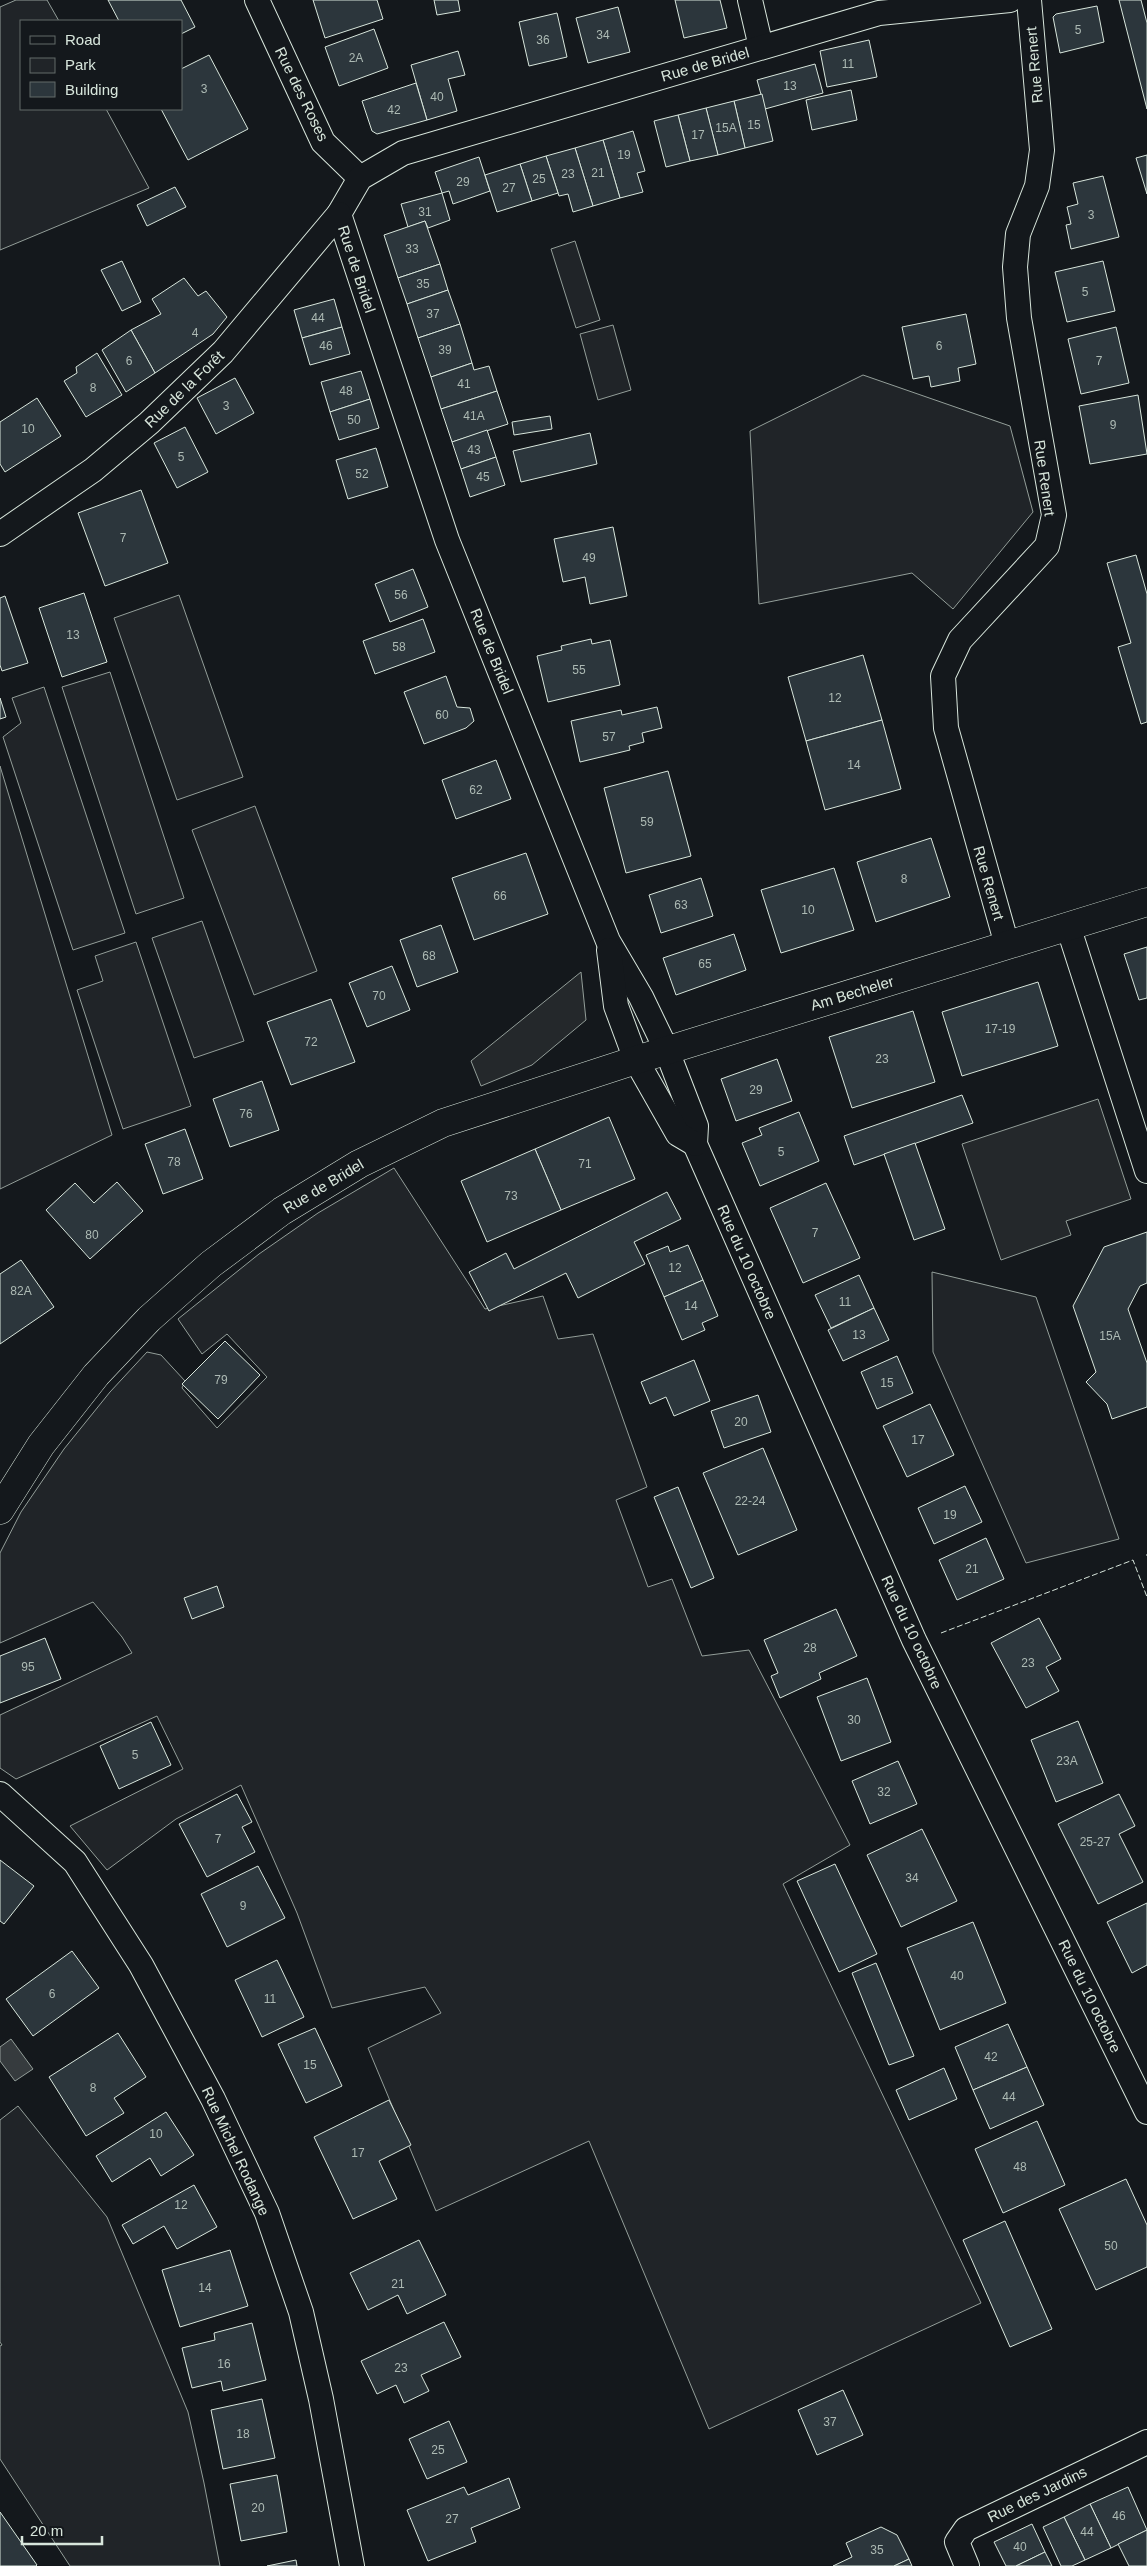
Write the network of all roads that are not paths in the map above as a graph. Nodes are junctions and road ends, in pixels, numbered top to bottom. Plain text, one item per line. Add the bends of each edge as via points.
1 (258, 0) edge
2 (750, 0) edge
3 (1010, 0) edge
4 (1029, 0) edge
5 (761, 47) junction
6 (360, 178) junction
7 (339, 214) junction
8 (0, 534) edge
9 (1147, 902) edge
10 (1068, 926) junction
11 (608, 941) junction
12 (1007, 945) junction
13 (666, 1050) junction
14 (636, 1060) junction
15 (695, 1144) junction
16 (1147, 1171) edge
17 (0, 1510) edge
18 (0, 1794) edge
19 (1147, 2112) edge
20 (1147, 2442) edge
21 (352, 2566) edge
22 (967, 2566) edge

1 - 6 street, Rue des Roses via 323,142
2 - 5 street
3 - 5 street, Rue de Bridel via 879,13
4 - 12 street, Rue Renert via 1042,150 1037,186 1018,234 1015,267 1019,318 1054,515 1046,546 960,640 943,676 946,728
5 - 6 street, Rue de Bridel via 403,153
6 - 7 street, Rue de Bridel
7 - 8 street, Rue de la Forêt via 223,352 149,423 93,470
7 - 11 street, Rue de Bridel via 447,540
9 - 10 main road, Am Becheler
10 - 12 main road, Am Becheler
10 - 16 street
11 - 13 street, Rue de Bridel via 641,997
11 - 14 street, Rue de Bridel via 616,1006
12 - 13 main road, Am Becheler
13 - 14 main road, Am Becheler
13 - 15 street, Rue du 10 octobre via 696,1126
14 - 15 street, Rue du 10 octobre via 678,1134
14 - 17 main road, Rue de Bridel via 443,1123 359,1164 282,1210 211,1264 149,1319 96,1375 41,1445
15 - 19 street, Rue du 10 octobre via 914,1640
18 - 21 street, Rue Michel Rodange via 75,1862 141,1965 213,2099 267,2213 300,2312 321,2399
20 - 22 street, Rue des Jardins via 966,2529 957,2542

